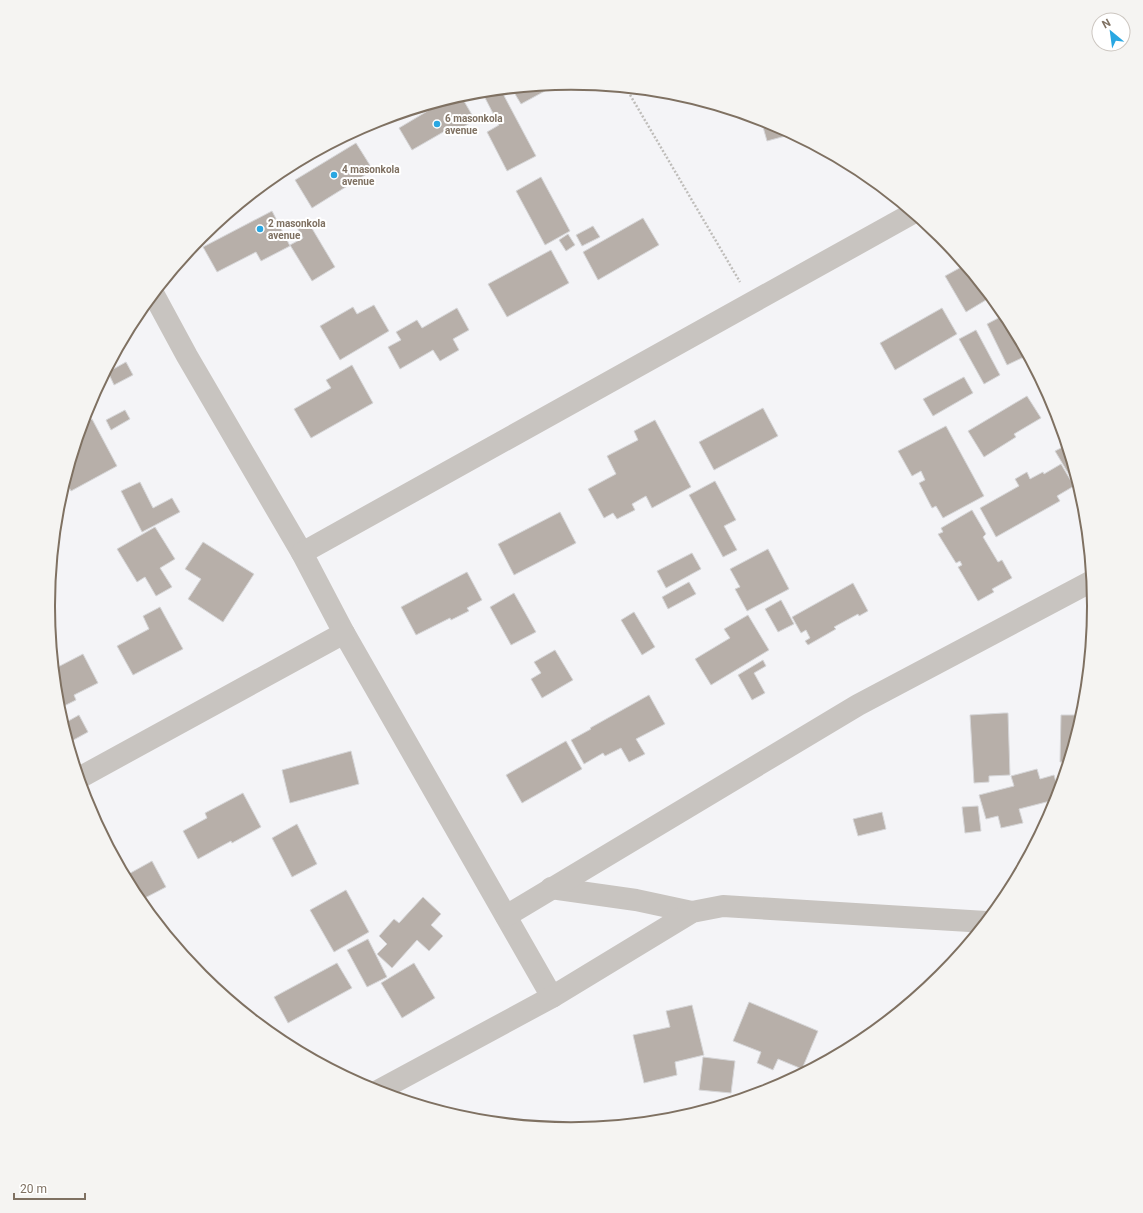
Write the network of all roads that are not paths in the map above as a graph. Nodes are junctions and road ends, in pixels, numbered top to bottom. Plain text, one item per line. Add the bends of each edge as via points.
1 (909, 215) edge
2 (157, 300) edge
3 (302, 553) junction
4 (1087, 583) edge
5 (344, 632) junction
6 (83, 776) edge
7 (552, 888) junction
8 (692, 912) junction
9 (506, 916) junction
10 (980, 922) edge
11 (552, 997) junction
12 (384, 1088) edge

1 - 3 street
2 - 3 street
3 - 5 street
4 - 7 street via 858,705
5 - 6 street
5 - 9 street
7 - 8 street via 636,900
7 - 9 street
8 - 10 street via 723,906
8 - 11 street
9 - 11 street
11 - 12 street

